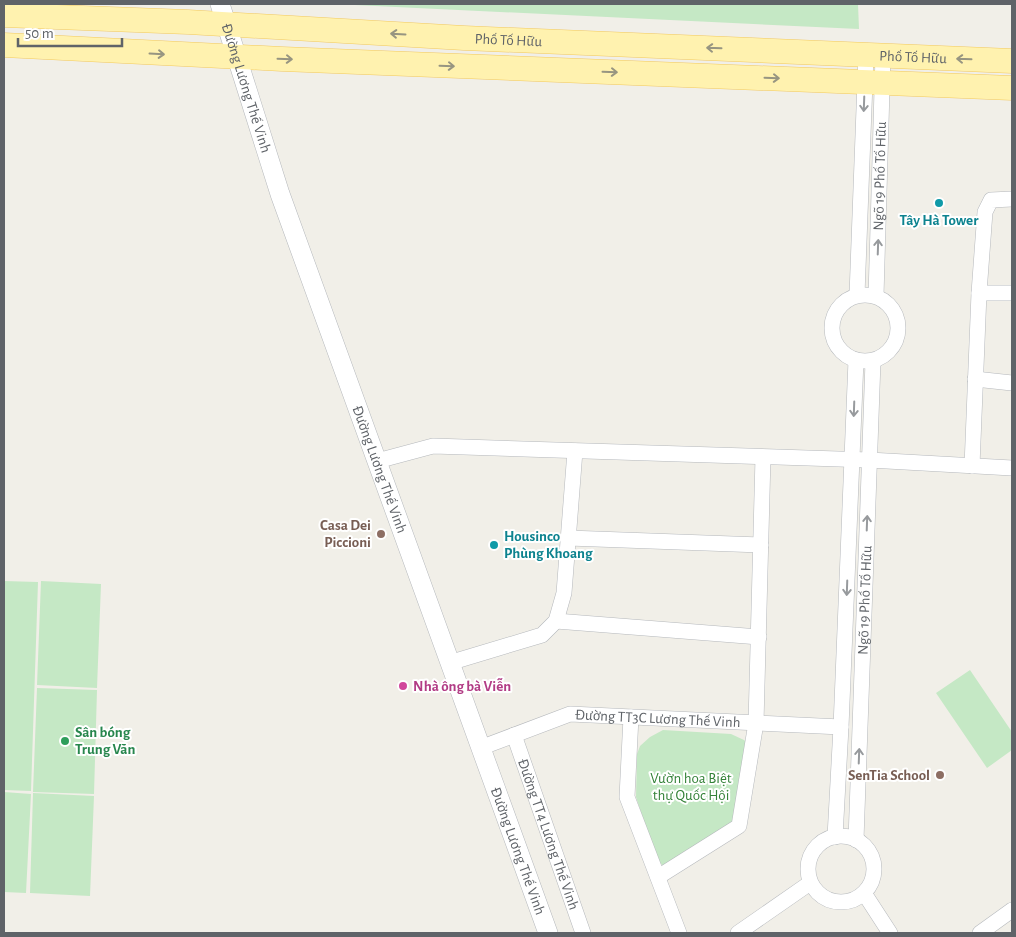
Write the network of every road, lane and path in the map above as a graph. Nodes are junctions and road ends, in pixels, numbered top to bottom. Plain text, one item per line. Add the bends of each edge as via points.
1 (223, 14) edge
2 (4, 15) edge
3 (4, 46) edge
4 (875, 55) junction
5 (236, 57) junction
6 (1012, 61) edge
7 (874, 82) junction
8 (1012, 88) edge
9 (1012, 199) edge
10 (979, 293) junction
11 (1012, 294) edge
12 (857, 295) junction
13 (876, 296) junction
14 (856, 360) junction
15 (873, 361) junction
16 (976, 379) junction
17 (1012, 383) edge
18 (575, 451) junction
19 (763, 457) junction
20 (852, 460) junction
21 (869, 460) junction
22 (376, 461) junction
23 (972, 466) junction
24 (1012, 468) edge
25 (568, 538) junction
26 (761, 545) junction
27 (556, 622) junction
28 (759, 637) junction
29 (449, 663) junction
30 (631, 717) junction
31 (756, 723) junction
32 (841, 727) junction
33 (514, 735) junction
34 (480, 748) junction
35 (835, 836) junction
36 (856, 840) junction
37 (658, 877) junction
38 (810, 883) junction
39 (864, 894) junction
40 (1012, 910) edge
41 (548, 933) edge
42 (583, 933) edge
43 (679, 933) edge
44 (738, 933) edge
45 (890, 933) edge
46 (980, 933) edge

1 - 2 main road, Phố Tố Hữu
4 -> 1 main road, Phố Tố Hữu via 445,37
1 - 5 street, Đường Lương Thế Vinh
3 -> 5 main road, Phố Tố Hữu
6 -> 4 main road, Phố Tố Hữu
4 - 7 street, Ngõ 19 Phố Tố Hữu
5 -> 7 main road, Phố Tố Hữu
5 - 22 street, Đường Lương Thế Vinh via 280,194
7 - 8 main road, Phố Tố Hữu
7 -> 12 street, Ngõ 19 Phố Tố Hữu
13 -> 7 street, Ngõ 19 Phố Tố Hữu
9 - 10 street via 991,200 985,212
10 - 11 street
10 - 16 street
12 - 13 street
12 - 14 street via 839,307 832,327 838,347
13 - 15 street via 894,310 899,328 898,337 888,353
14 - 15 street
14 -> 20 street, Ngõ 19 Phố Tố Hữu
15 - 21 street, Ngõ 19 Phố Tố Hữu
16 - 17 street
16 - 23 street
18 - 19 street
18 - 22 street via 432,446
18 - 25 street
19 - 20 street
19 - 26 street
20 - 21 street
20 -> 32 street, Ngõ 19 Phố Tố Hữu
21 - 23 street
36 -> 21 street, Ngõ 19 Phố Tố Hữu
22 - 29 street, Đường Lương Thế Vinh
23 - 24 street
25 - 26 street
25 - 27 street via 564,593
26 - 28 street
27 - 28 street
27 - 29 street via 542,635
28 - 31 street
29 - 34 street, Đường Lương Thế Vinh
30 - 31 street, Đường TT3C Lương Thế Vinh
30 - 33 street, Đường TT3C Lương Thế Vinh via 570,714
30 - 37 street via 627,797
31 - 32 street, Đường TT3C Lương Thế Vinh
31 - 37 street via 739,826
32 - 35 street, Ngõ 19 Phố Tố Hữu
33 - 34 street, Đường TT3C Lương Thế Vinh
33 - 42 street, Đường TT4 Lương Thế Vinh
34 - 41 street, Đường Lương Thế Vinh
35 - 36 street
35 - 38 street via 813,850 807,866
36 - 39 street via 866,847 874,871
37 - 43 street
38 - 39 street via 818,894 841,903
38 - 44 street
39 - 45 street
40 - 46 street

